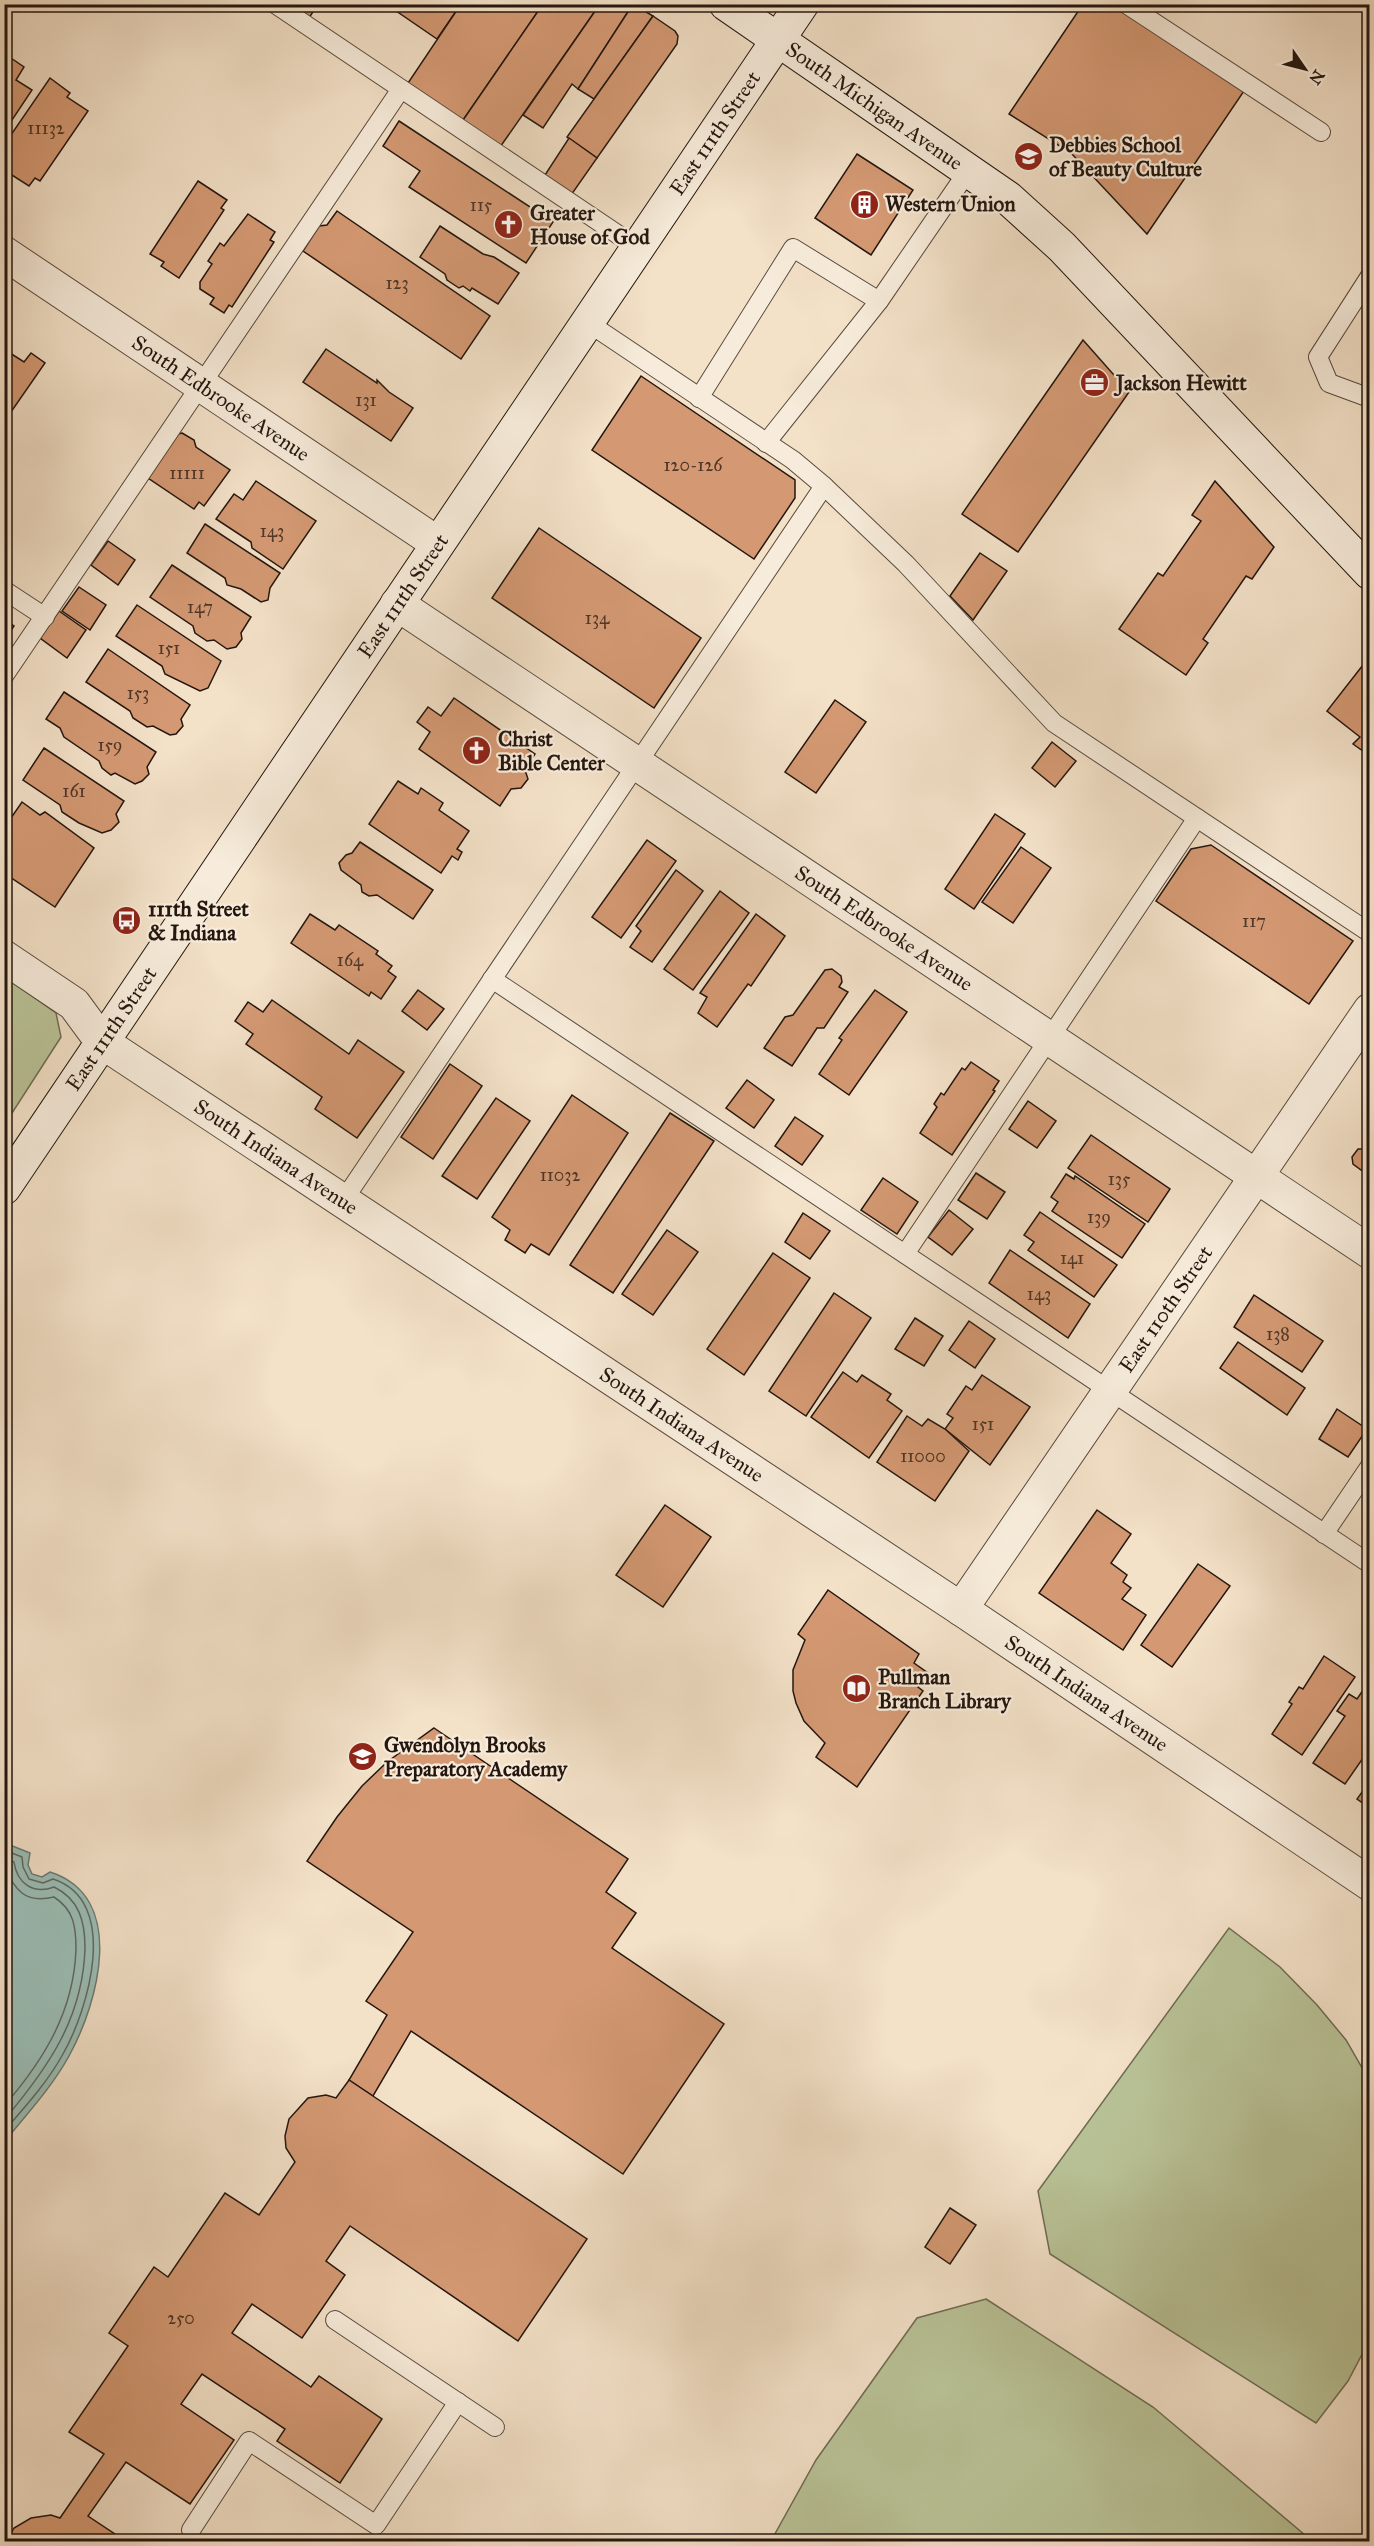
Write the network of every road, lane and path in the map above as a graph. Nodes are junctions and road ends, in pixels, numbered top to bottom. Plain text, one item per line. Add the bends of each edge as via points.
1 (275, 4) edge
2 (726, 4) edge
3 (802, 4) edge
4 (1126, 4) edge
5 (778, 40) junction
6 (401, 89) junction
7 (1321, 132) dead end
8 (968, 171) junction
9 (638, 248) junction
10 (4, 253) edge
11 (1370, 276) edge
12 (879, 301) junction
13 (587, 322) junction
14 (201, 385) junction
15 (1370, 394) edge
16 (699, 398) junction
17 (766, 443) junction
18 (824, 486) junction
19 (437, 543) junction
20 (1366, 561) edge
21 (4, 590) edge
22 (397, 604) junction
23 (45, 616) junction
24 (4, 676) edge
25 (637, 764) junction
26 (1197, 818) junction
27 (1370, 933) edge
28 (4, 957) edge
29 (492, 979) junction
30 (1370, 1010) edge
31 (1049, 1039) junction
32 (102, 1042) junction
33 (1256, 1177) junction
34 (4, 1188) edge
35 (343, 1201) junction
36 (1370, 1252) edge
37 (905, 1254) junction
38 (1110, 1391) junction
39 (1370, 1466) edge
40 (1324, 1534) junction
41 (1370, 1564) edge
42 (961, 1609) junction
43 (1370, 1884) edge
44 (335, 2320) dead end
45 (458, 2402) junction
46 (495, 2427) dead end
47 (191, 2530) dead end

1 - 6 lane
2 - 5 street, South Michigan Avenue
3 - 5 street, East 111th Street
4 - 7 lane
5 - 8 street, South Michigan Avenue
5 - 9 street, East 111th Street
6 - 9 lane
6 - 14 lane
8 - 12 lane
8 - 20 street, South Michigan Avenue via 1008,198 1062,247
9 - 13 street, East 111th Street
10 - 14 street, South Edbrooke Avenue
11 - 15 lane via 1318,357 1329,383 1367,397
12 - 16 lane via 793,248
12 - 17 lane
13 - 16 lane
13 - 19 street, East 111th Street
14 - 19 street, South Edbrooke Avenue
14 - 23 lane
16 - 17 lane
17 - 18 lane
18 - 25 lane
18 - 26 lane via 906,564 1054,723
19 - 22 street, East 111th Street
21 - 23 lane
22 - 25 street, South Edbrooke Avenue
22 - 32 street, East 111th Street
23 - 24 lane
25 - 29 lane
25 - 31 street, South Edbrooke Avenue
26 - 27 lane
26 - 31 lane
28 - 32 street, South Indiana Avenue via 74,1004
29 - 35 lane
29 - 37 lane
30 - 33 street, East 110th Street
31 - 33 street, South Edbrooke Avenue
31 - 37 lane
32 - 34 street, East 111th Street
32 - 35 street, South Indiana Avenue
33 - 36 street, South Edbrooke Avenue
33 - 38 street, East 110th Street
35 - 42 street, South Indiana Avenue
37 - 38 lane
38 - 40 lane
38 - 42 street, East 110th Street
39 - 40 lane
40 - 41 lane
42 - 43 street, South Indiana Avenue
44 - 45 lane
45 - 46 lane
45 - 47 lane via 376,2525 249,2441

